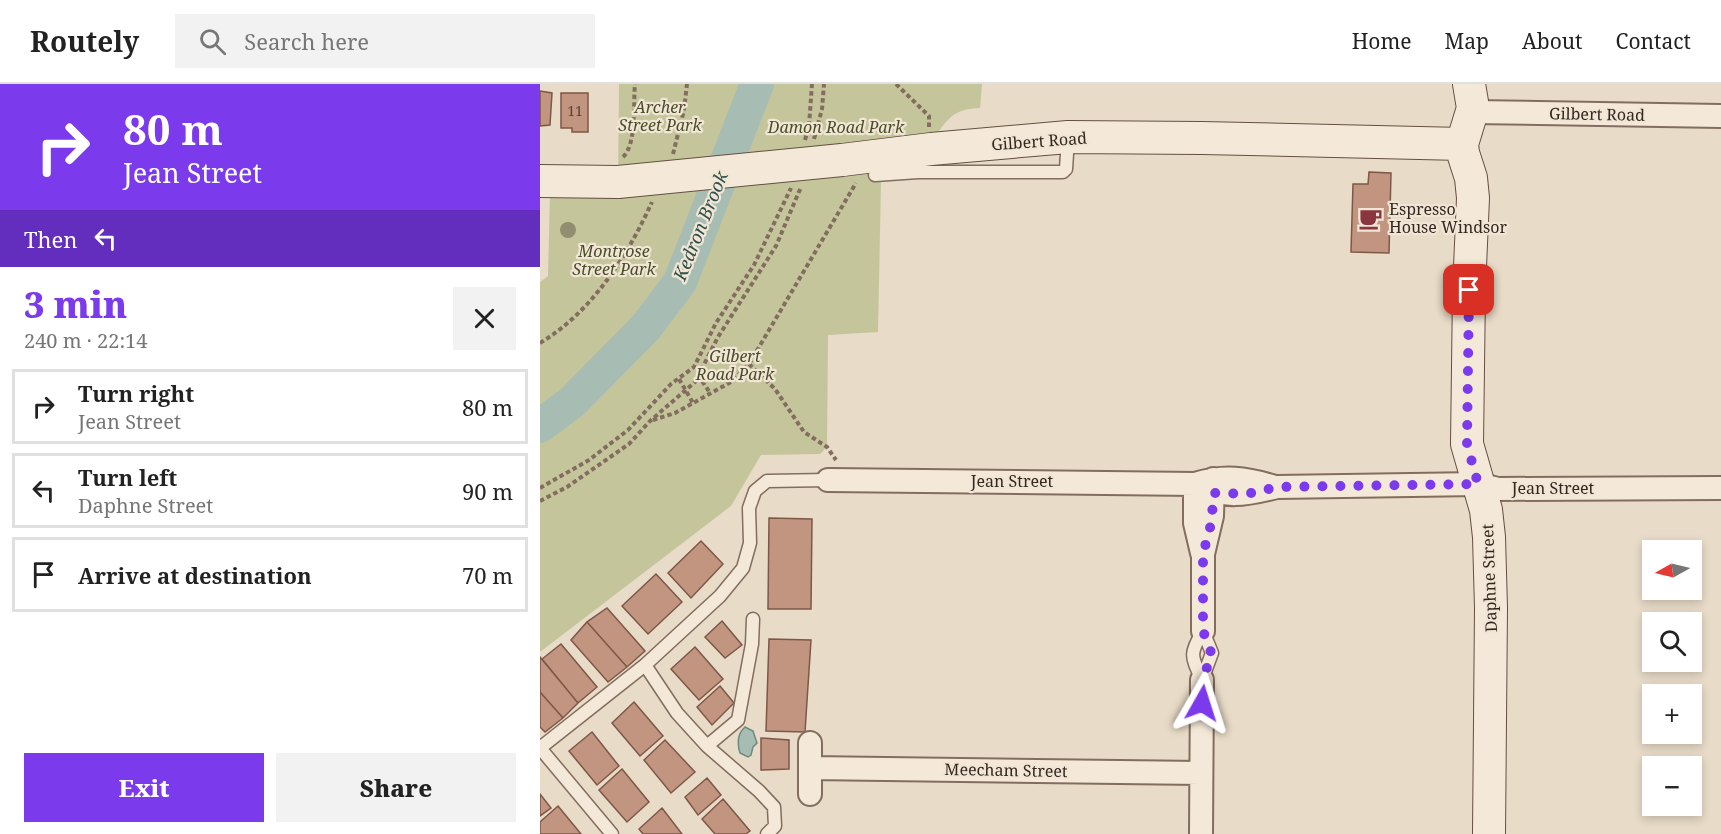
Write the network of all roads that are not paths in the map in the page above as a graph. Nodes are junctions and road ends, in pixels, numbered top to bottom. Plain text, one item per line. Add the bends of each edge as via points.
1 (1471, 98) edge
2 (1721, 116) edge
3 (1068, 137) junction
4 (1462, 144) junction
5 (875, 175) road end
6 (540, 181) edge
7 (839, 480) joint
8 (1478, 484) junction
9 (1207, 485) junction
10 (1721, 488) edge
11 (753, 619) dead end
12 (1203, 631) junction
13 (645, 665) junction
14 (1202, 680) junction
15 (810, 742) dead end
16 (707, 746) junction
17 (540, 748) edge
18 (810, 768) junction
19 (1201, 772) junction
20 (810, 794) dead end
21 (612, 834) edge
22 (767, 834) edge
23 (1201, 834) edge
24 (1489, 834) edge

1 - 2 street, Gilbert Road
1 - 4 street, Daphne Street
3 - 4 street, Gilbert Road
3 - 5 lane via 1063,172
3 - 6 street, Gilbert Road, bridge via 842,160 620,171
4 - 8 street, Daphne Street via 1473,198 1467,444
7 - 9 street, Jean Street
7 - 13 lane via 767,481 755,491 749,508 750,543 743,568 720,596
8 - 9 street, Jean Street via 1277,487 1247,494
8 - 10 street, Jean Street via 1498,489
8 - 24 street, Daphne Street via 1489,537
9 - 12 street via 1211,524 1203,554
11 - 16 lane via 738,720
12 - 14 lane via 1212,655
12 - 14 lane via 1192,653
13 - 16 lane via 677,713
13 - 17 lane
14 - 19 street
15 - 18 street
16 - 22 lane via 774,807 775,826
17 - 21 lane
18 - 19 street, Meecham Street
18 - 20 street
19 - 23 street

